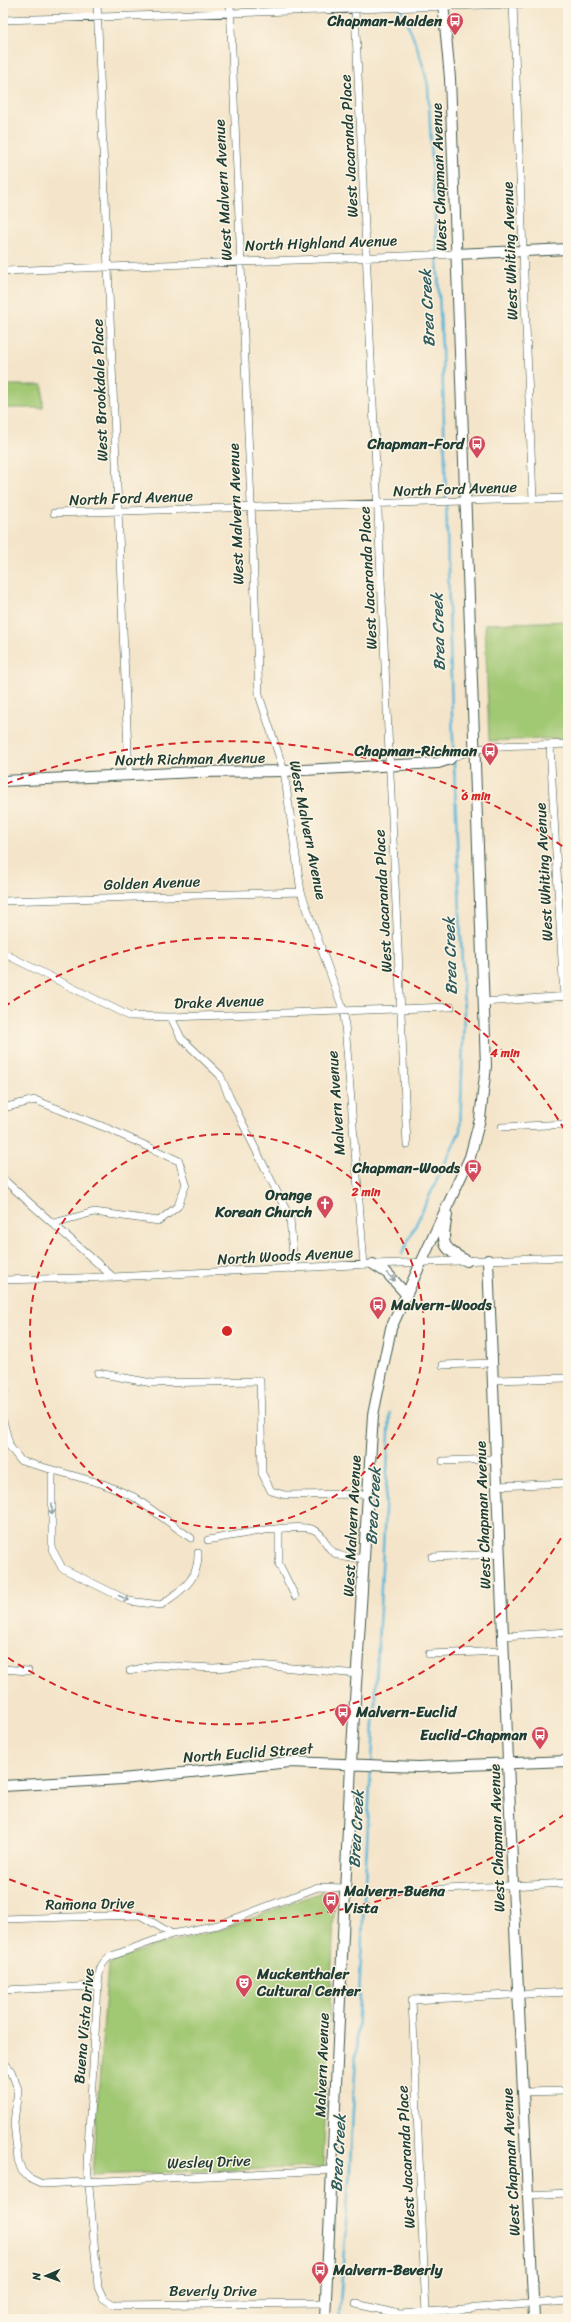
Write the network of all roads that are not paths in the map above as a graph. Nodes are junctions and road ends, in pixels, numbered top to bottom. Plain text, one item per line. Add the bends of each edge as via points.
1 (97, 3) edge
2 (230, 3) edge
3 (545, 3) edge
4 (513, 4) edge
5 (443, 5) edge
6 (355, 10) junction
7 (230, 14) junction
8 (97, 17) junction
9 (3, 20) edge
10 (568, 249) edge
11 (523, 250) junction
12 (456, 254) junction
13 (367, 256) junction
14 (242, 261) junction
15 (108, 266) junction
16 (3, 271) edge
17 (568, 498) edge
18 (533, 499) junction
19 (465, 502) junction
20 (378, 505) junction
21 (251, 508) junction
22 (118, 512) junction
23 (54, 513) dead end
24 (568, 744) edge
25 (550, 745) junction
26 (475, 751) junction
27 (450, 759) joint
28 (390, 765) junction
29 (284, 772) junction
30 (129, 775) junction
31 (3, 781) edge
32 (301, 892) junction
33 (3, 901) edge
34 (3, 953) edge
35 (566, 997) edge
36 (484, 1002) junction
37 (451, 1007) dead end
38 (401, 1010) junction
39 (344, 1012) junction
40 (171, 1017) junction
41 (3, 1108) edge
42 (568, 1124) edge
43 (502, 1126) dead end
44 (407, 1144) dead end
45 (3, 1179) edge
46 (448, 1204) junction
47 (54, 1223) junction
48 (568, 1257) edge
49 (488, 1260) junction
50 (467, 1261) junction
51 (420, 1263) junction
52 (368, 1264) junction
53 (294, 1269) junction
54 (113, 1277) junction
55 (3, 1280) edge
56 (406, 1294) junction
57 (3, 1362) edge
58 (492, 1362) junction
59 (443, 1365) dead end
60 (98, 1373) dead end
61 (568, 1378) edge
62 (493, 1380) junction
63 (3, 1398) edge
64 (3, 1421) edge
65 (496, 1459) junction
66 (443, 1461) dead end
67 (52, 1470) junction
68 (568, 1483) edge
69 (497, 1486) junction
70 (369, 1494) junction
71 (279, 1529) junction
72 (191, 1538) dead end
73 (208, 1540) dead end
74 (198, 1553) dead end
75 (500, 1554) junction
76 (432, 1557) dead end
77 (365, 1558) junction
78 (295, 1596) dead end
79 (568, 1632) edge
80 (503, 1636) junction
81 (504, 1651) junction
82 (429, 1654) dead end
83 (3, 1669) edge
84 (130, 1670) dead end
85 (28, 1671) dead end
86 (358, 1674) junction
87 (568, 1760) edge
88 (509, 1763) junction
89 (351, 1764) junction
90 (3, 1786) edge
91 (568, 1883) edge
92 (513, 1886) junction
93 (344, 1888) junction
94 (426, 1890) dead end
95 (3, 1919) edge
96 (172, 1934) junction
97 (98, 1986) junction
98 (3, 1990) edge
99 (568, 1992) edge
100 (518, 1995) junction
101 (3, 2061) edge
102 (568, 2090) edge
103 (522, 2092) junction
104 (332, 2170) junction
105 (87, 2181) junction
106 (568, 2193) edge
107 (527, 2194) junction
108 (103, 2298) joint
109 (568, 2301) edge
110 (534, 2302) junction
111 (326, 2303) junction
112 (356, 2304) dead end
113 (426, 2313) junction
114 (325, 2319) edge
115 (534, 2319) edge

1 - 8 street, West Brookdale Place
2 - 7 street, West Malvern Avenue
3 - 4 street
4 - 5 street
4 - 11 street, West Whiting Avenue
5 - 6 street
5 - 12 main road, West Chapman Avenue via 450,78
6 - 7 street
6 - 13 street, West Jacaranda Place
7 - 8 street
7 - 14 street, West Malvern Avenue
8 - 9 street
8 - 15 street, West Brookdale Place
10 - 11 main road, North Highland Avenue
11 - 12 main road, North Highland Avenue
11 - 18 street, West Whiting Avenue
12 - 13 street, North Highland Avenue
12 - 19 main road, West Chapman Avenue
13 - 14 street, North Highland Avenue
13 - 20 street, West Jacaranda Place
14 - 15 street, North Highland Avenue
14 - 21 street, West Malvern Avenue
15 - 16 street, North Highland Avenue
15 - 22 street, West Brookdale Place
17 - 18 street, North Ford Avenue
18 - 19 street, North Ford Avenue
19 - 20 street, North Ford Avenue
19 - 26 main road, West Chapman Avenue
20 - 21 street, North Ford Avenue
20 - 28 street, West Jacaranda Place
21 - 22 street, North Ford Avenue
21 - 29 street, West Malvern Avenue via 259,696
22 - 23 street, North Ford Avenue
22 - 30 street, West Brookdale Place
24 - 25 street, North Richman Avenue
25 - 26 street, North Richman Avenue
25 - 35 street, West Whiting Avenue
26 - 27 street, North Richman Avenue
26 - 36 main road, West Chapman Avenue
27 - 28 main road, North Richman Avenue via 438,763
28 - 29 main road, North Richman Avenue
28 - 38 street, West Jacaranda Place
29 - 30 main road, North Richman Avenue
29 - 32 street, West Malvern Avenue
30 - 31 main road, North Richman Avenue
32 - 33 street, Golden Avenue
32 - 39 street, West Malvern Avenue
34 - 40 street, Drake Avenue via 129,1016
35 - 36 street
36 - 46 main road, West Chapman Avenue via 486,1054 480,1119 470,1157
37 - 38 street, Drake Avenue
38 - 39 street, Drake Avenue
38 - 44 street, West Jacaranda Place
39 - 40 street, Drake Avenue
39 - 52 street, Malvern Avenue
40 - 53 street via 181,1038 220,1075 228,1096 290,1218
41 - 47 street via 35,1100 109,1128 179,1161 186,1184 178,1206 159,1221 94,1212
42 - 43 street
45 - 47 street
46 - 50 main road via 443,1234 445,1246 453,1254
46 - 51 main road, West Chapman Avenue
47 - 54 street
48 - 49 street, North Woods Avenue
49 - 50 street, North Woods Avenue
49 - 58 main road, West Chapman Avenue
50 - 51 street, North Woods Avenue
51 - 52 street, North Woods Avenue
51 - 56 main road, West Chapman Avenue
52 - 53 street, North Woods Avenue
52 -> 56 main road via 387,1273
53 - 54 street, North Woods Avenue
54 - 55 street, North Woods Avenue
56 - 70 main road, West Malvern Avenue via 392,1328 373,1416
57 - 63 street
58 - 59 street
58 - 62 main road, West Chapman Avenue
60 - 70 street via 152,1383 260,1380 262,1474 271,1490 285,1495
61 - 62 street
62 - 65 main road, West Chapman Avenue
64 - 67 street via 10,1447 21,1461
65 - 66 street
65 - 69 main road, West Chapman Avenue
67 - 72 street via 103,1484 134,1497
67 -> 74 street via 52,1549 62,1568 129,1601 161,1605 190,1582 196,1570
68 - 69 street
69 - 75 main road, West Chapman Avenue
70 - 77 main road, West Malvern Avenue
71 - 73 street
71 - 77 street via 312,1529 321,1534 331,1551 340,1556
71 - 78 street via 279,1564
75 - 76 street
75 - 80 main road, West Chapman Avenue
77 - 86 main road, West Malvern Avenue
79 - 80 street
80 - 81 main road, West Chapman Avenue
81 - 82 street
81 - 88 main road, West Chapman Avenue
83 - 85 street
84 - 86 street via 156,1665 213,1668 259,1665
86 - 89 main road, West Malvern Avenue
87 - 88 main road, North Euclid Street
88 - 89 main road, North Euclid Street via 381,1766
88 - 92 main road, West Chapman Avenue
89 - 90 main road, North Euclid Street via 290,1762 106,1780
89 - 93 main road, Malvern Avenue
91 - 92 street
92 - 94 street
92 - 100 main road, West Chapman Avenue
93 - 96 street, Buena Vista Drive via 318,1887 218,1925
93 - 104 main road, Malvern Avenue
95 - 96 street, Ramona Drive via 140,1915
96 - 97 street, Buena Vista Drive via 109,1957 100,1968
97 - 98 street
97 - 105 street, Buena Vista Drive
99 - 100 street
100 - 103 main road, West Chapman Avenue
100 - 113 street, West Jacaranda Place via 412,2000
101 - 105 street, Wesley Drive via 11,2071 18,2089 14,2123 18,2160 22,2171 34,2182 42,2184
102 - 103 street
103 - 107 main road, West Chapman Avenue
104 - 105 street, Wesley Drive
104 - 111 main road, Malvern Avenue
105 - 108 street, Buena Vista Drive via 98,2286
106 - 107 street
107 - 110 main road, West Chapman Avenue
108 - 111 street, Beverly Drive via 114,2304
109 - 110 street
110 - 113 street
110 - 115 main road, West Chapman Avenue
111 - 114 main road, Malvern Avenue
112 - 113 street via 400,2314

